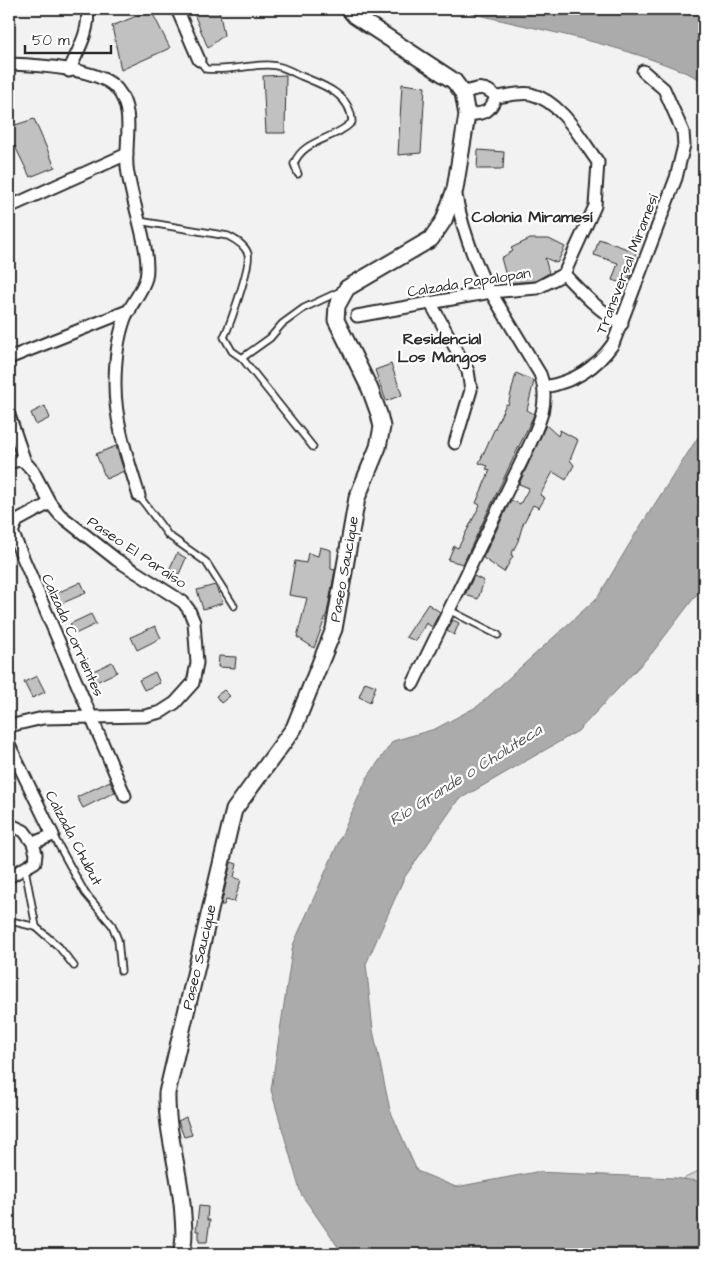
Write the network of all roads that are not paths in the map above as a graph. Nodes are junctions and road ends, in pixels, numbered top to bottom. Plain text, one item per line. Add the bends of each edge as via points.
1 (87, 9) edge
2 (177, 9) edge
3 (349, 9) edge
4 (199, 60) joint
5 (9, 64) edge
6 (69, 71) junction
7 (643, 71) dead end
8 (463, 94) junction
9 (496, 97) junction
10 (467, 115) junction
11 (128, 154) junction
12 (298, 174) dead end
13 (455, 189) junction
14 (9, 208) edge
15 (139, 221) junction
16 (564, 274) junction
17 (347, 288) junction
18 (491, 292) junction
19 (430, 302) junction
20 (130, 310) junction
21 (357, 316) dead end
22 (622, 324) junction
23 (9, 358) edge
24 (242, 358) junction
25 (545, 386) junction
26 (9, 415) edge
27 (455, 443) dead end
28 (313, 447) dead end
29 (25, 462) junction
30 (9, 463) edge
31 (139, 496) joint
32 (50, 503) junction
33 (234, 606) dead end
34 (449, 610) junction
35 (498, 635) dead end
36 (413, 684) dead end
37 (93, 716) junction
38 (9, 726) edge
39 (9, 744) edge
40 (125, 796) dead end
41 (9, 824) edge
42 (53, 835) junction
43 (33, 843) junction
44 (25, 869) junction
45 (9, 877) edge
46 (9, 923) edge
47 (36, 927) junction
48 (74, 966) dead end
49 (121, 971) dead end
50 (181, 1254) edge

1 - 6 street via 83,40
2 - 4 street
3 - 8 street via 454,81
4 - 12 lane via 206,69 281,67 333,90 346,102 352,122 345,129 303,149 294,164
5 - 6 street
6 - 11 street via 92,74 108,80 117,88 123,98 129,130
7 - 22 street, Transversal Miramesí via 664,89 683,132 684,146 676,178
8 - 9 street via 479,88 490,90
8 - 10 street
9 - 10 street via 491,109
9 - 16 street via 529,94 546,100 560,111 598,162 594,206
10 - 13 street
11 - 14 street
11 - 15 street via 126,166
13 - 17 street via 444,220 431,239
13 - 18 street via 464,228
15 - 20 street via 146,276
15 - 24 lane via 228,236 245,249 248,260 231,324 224,337 232,351
16 - 18 street, Calzada Papalopan via 537,288
16 - 22 street via 589,301
17 - 24 lane via 304,308
17 - 50 street, Paseo Saucique via 337,306 336,320 370,388 382,428 378,447 357,498 334,629 294,728 234,810 230,826 167,1093 167,1110 182,1188 184,1235
18 - 19 street, Calzada Papalopan
18 - 25 street
19 - 21 street, Calzada Papalopan
19 - 27 street via 468,372 471,390
20 - 23 street
20 - 31 street via 117,358 116,411
22 - 25 street, Transversal Miramesí via 600,362 572,380
24 - 28 lane
25 - 34 street via 542,416
26 - 29 street, Paseo El Paraíso
29 - 30 street
29 - 32 street, Paseo El Paraíso
31 - 33 lane via 168,535 206,562
32 - 37 street, Calzada Corrientes via 17,522 12,532
32 - 37 street, Paseo El Paraíso via 81,533 117,560 183,602 194,622 198,663 193,683 176,703 145,716
34 - 35 lane
34 - 36 street
37 - 38 street, Paseo El Paraíso via 43,718
37 - 40 street, Calzada Corrientes
39 - 42 street, Calzada Chubut
41 - 43 street via 24,831
42 - 43 street
42 - 49 lane, Calzada Chubut via 85,893 112,925 118,940
43 - 44 street via 35,862
44 - 45 street
44 - 47 lane
46 - 47 lane
47 - 48 lane via 59,947

